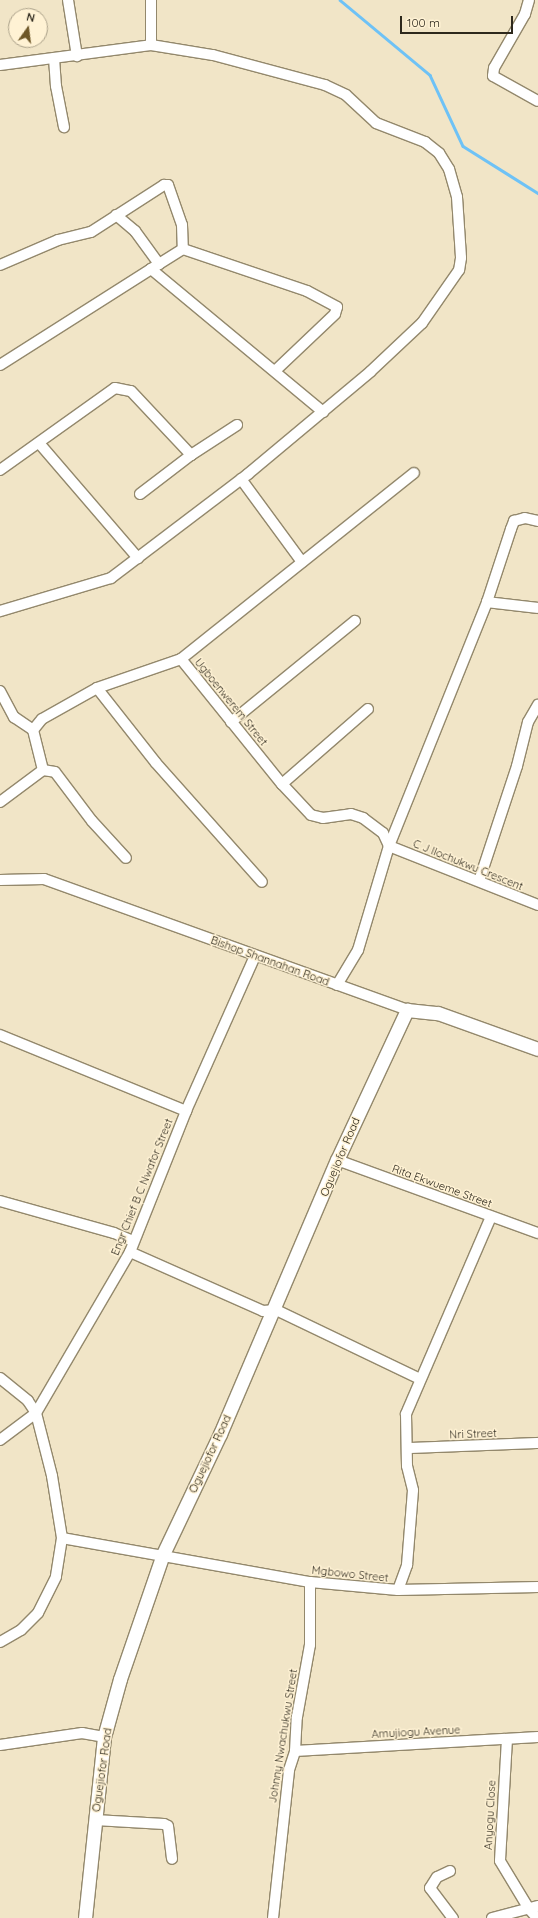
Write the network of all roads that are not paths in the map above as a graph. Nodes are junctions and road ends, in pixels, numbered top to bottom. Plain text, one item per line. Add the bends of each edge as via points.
1 (68, 0) edge
2 (151, 0) edge
3 (529, 0) edge
4 (151, 45) junction
5 (77, 56) junction
6 (54, 58) junction
7 (0, 65) edge
8 (538, 101) edge
9 (64, 127) dead end
10 (116, 215) junction
11 (183, 249) junction
12 (0, 265) edge
13 (155, 266) junction
14 (0, 365) edge
15 (275, 370) junction
16 (323, 412) junction
17 (237, 425) dead end
18 (39, 443) junction
19 (191, 455) junction
20 (0, 470) edge
21 (414, 473) dead end
22 (241, 479) junction
23 (140, 494) dead end
24 (538, 521) edge
25 (138, 558) junction
26 (302, 562) junction
27 (487, 602) junction
28 (538, 608) edge
29 (0, 611) edge
30 (356, 621) dead end
31 (181, 659) junction
32 (97, 688) junction
33 (0, 691) edge
34 (538, 705) edge
35 (368, 709) dead end
36 (231, 722) junction
37 (33, 730) junction
38 (43, 770) junction
39 (282, 784) junction
40 (0, 802) edge
41 (389, 846) junction
42 (126, 858) dead end
43 (0, 880) edge
44 (479, 881) junction
45 (262, 882) dead end
46 (538, 906) edge
47 (255, 959) junction
48 (337, 985) junction
49 (407, 1010) junction
50 (0, 1035) edge
51 (538, 1049) edge
52 (186, 1111) junction
53 (337, 1160) junction
54 (0, 1201) edge
55 (491, 1217) junction
56 (538, 1233) edge
57 (133, 1241) junction
58 (130, 1252) junction
59 (276, 1310) junction
60 (0, 1378) edge
61 (420, 1379) junction
62 (36, 1413) junction
63 (0, 1440) edge
64 (538, 1443) edge
65 (409, 1448) junction
66 (62, 1538) junction
67 (163, 1554) junction
68 (310, 1582) junction
69 (538, 1588) edge
70 (398, 1590) junction
71 (0, 1642) edge
72 (104, 1737) junction
73 (538, 1737) edge
74 (506, 1739) junction
75 (0, 1745) edge
76 (296, 1751) junction
77 (95, 1820) junction
78 (172, 1859) dead end
79 (450, 1871) dead end
80 (534, 1907) edge
81 (85, 1918) edge
82 (272, 1918) edge
83 (453, 1918) edge
84 (492, 1918) edge
85 (537, 1918) edge

1 - 5 street
2 - 4 street
3 - 8 street via 525,14 494,68 493,76 499,82
4 - 5 street
4 - 16 street via 212,54 325,85 346,95 376,123 425,142 438,153 449,169 457,197 459,270 422,323
5 - 6 street
6 - 7 street
6 - 9 street via 56,86
10 - 11 street via 161,185 168,185 182,225
10 - 12 street via 91,232 58,240
10 - 13 street via 135,232
11 - 13 street
11 - 15 street via 307,291 337,308 335,314
13 - 14 street
13 - 15 street
15 - 16 street
16 - 22 street
17 - 19 street
18 - 19 street via 115,388 124,388 131,391
18 - 20 street
18 - 25 street
19 - 23 street
21 - 26 street
22 - 25 street
22 - 26 street
24 - 27 street via 525,518 514,521
25 - 29 street via 111,578
26 - 31 street
27 - 28 street
27 - 41 street
30 - 36 street
31 - 32 street, Ugboenwerem Street
31 - 36 street, Ugboenwerem Street
32 - 37 street, Ugboenwerem Street via 42,719
32 - 45 street via 156,763
33 - 37 street via 14,717
34 - 44 street via 528,722 515,773
35 - 39 street
36 - 39 street, Ugboenwerem Street
37 - 38 street
38 - 40 street
38 - 42 street via 55,772 92,821
39 - 41 street, Ugboenwerem Street via 316,818 342,814 363,818 383,833
41 - 44 street, C J Ilochukwu Crescent
41 - 48 street via 358,950
43 - 47 street, Bishop Shannahan Road via 44,880
44 - 46 street, C J Ilochukwu Crescent
47 - 48 street, Bishop Shannahan Road
47 - 52 street, Engr Chief B C Nwafor Street
48 - 49 street, Bishop Shannahan Road
49 - 51 main road, Bishop Shannahan Road via 438,1013
49 - 53 main road, Oguejiofor Road
50 - 52 street
52 - 57 street, Engr Chief B C Nwafor Street
53 - 55 street, Rita Ekwueme Street
53 - 59 main road, Oguejiofor Road
54 - 57 street via 114,1233
55 - 56 street, Rita Ekwueme Street
55 - 61 street
57 - 58 street, Engr Chief B C Nwafor Street
58 - 59 street via 263,1312
58 - 62 street, Engr Chief B C Nwafor Street
59 - 61 street
59 - 67 main road, Oguejiofor Road
60 - 62 street via 28,1401
61 - 65 street via 406,1414 404,1430
62 - 63 street
62 - 66 street via 52,1476
64 - 65 street, Nri Street
65 - 70 street via 407,1466 413,1490 407,1565
66 - 67 street, Mgbowo Street
66 - 71 street via 56,1577 38,1613 21,1630
67 - 68 street, Mgbowo Street
67 - 72 main road, Oguejiofor Road via 120,1679
68 - 70 street, Mgbowo Street
68 - 76 street, Johnny Nwachukwu Street via 310,1645 297,1717
69 - 70 street, Mgbowo Street
72 - 75 street via 82,1733
72 - 77 main road, Oguejiofor Road
73 - 74 street, Amujiogu Avenue
74 - 76 street, Amujiogu Avenue
74 - 80 street, Anyogu Close via 500,1861
76 - 82 street, Johnny Nwachukwu Street via 289,1770
77 - 78 street via 168,1826
77 - 81 main road, Oguejiofor Road
79 - 83 street via 437,1877 430,1888
80 - 84 street
80 - 85 street, Anyogu Close

